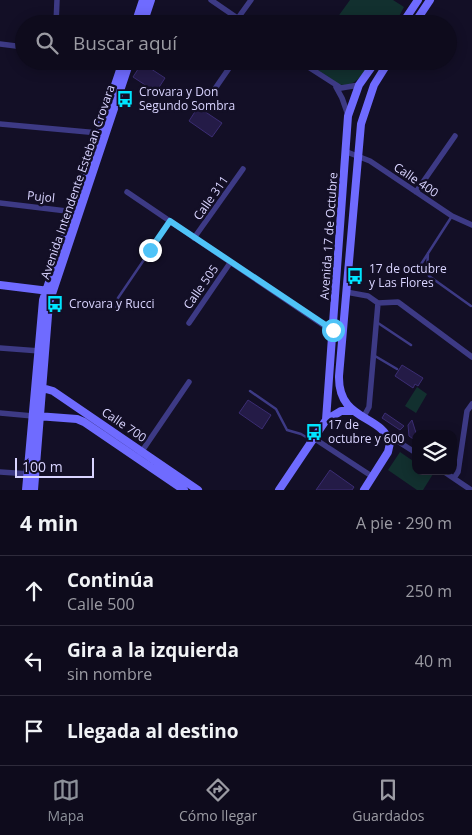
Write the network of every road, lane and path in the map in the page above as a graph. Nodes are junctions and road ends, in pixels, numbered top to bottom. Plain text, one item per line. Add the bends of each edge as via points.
1 (58, 0) edge
2 (142, 0) edge
3 (151, 0) edge
4 (211, 0) edge
5 (251, 0) edge
6 (418, 0) edge
7 (430, 0) edge
8 (57, 15) edge
9 (138, 15) edge
10 (146, 15) edge
11 (234, 15) edge
12 (240, 15) edge
13 (408, 15) edge
14 (420, 15) edge
15 (0, 44) edge
16 (15, 46) edge
17 (124, 70) edge
18 (124, 70) edge
19 (228, 70) edge
20 (313, 70) edge
21 (370, 70) edge
22 (383, 70) edge
23 (367, 74) junction
24 (376, 80) junction
25 (334, 85) junction
26 (359, 85) junction
27 (212, 93) dead end
28 (348, 116) junction
29 (0, 124) edge
30 (99, 133) junction
31 (455, 136) dead end
32 (347, 152) junction
33 (358, 156) junction
34 (243, 169) dead end
35 (127, 192) dead end
36 (416, 192) junction
37 (0, 203) edge
38 (76, 212) junction
39 (452, 216) junction
40 (170, 221) junction
41 (472, 225) edge
42 (194, 238) junction
43 (428, 253) junction
44 (230, 263) junction
45 (416, 272) dead end
46 (0, 285) edge
47 (49, 291) junction
48 (346, 292) junction
49 (378, 303) junction
50 (471, 306) edge
51 (116, 308) dead end
52 (376, 322) junction
53 (189, 323) dead end
54 (338, 331) junction
55 (411, 346) dead end
56 (0, 348) edge
57 (42, 351) junction
58 (373, 356) junction
59 (472, 357) edge
60 (397, 369) dead end
61 (188, 382) dead end
62 (39, 387) junction
63 (250, 391) dead end
64 (472, 404) edge
65 (353, 411) junction
66 (0, 413) edge
67 (36, 416) junction
68 (363, 418) junction
69 (326, 420) junction
70 (382, 430) junction
71 (314, 440) junction
72 (407, 447) junction
73 (412, 450) edge
74 (388, 452) junction
75 (140, 454) junction
76 (0, 472) edge
77 (31, 475) junction
78 (449, 475) edge
79 (373, 477) junction
80 (454, 478) junction
81 (26, 490) edge
82 (34, 490) edge
83 (184, 490) edge
84 (198, 490) edge
85 (279, 490) edge
86 (364, 490) edge
87 (471, 490) edge

1 - 8 street
2 - 9 main road
3 - 10 main road
4 - 11 street
5 - 12 street
6 - 13 main road
7 - 14 main road
15 - 16 street
17 - 30 main road, Avenida Intendente Esteban Crovara
18 - 38 main road, Avenida Intendente Esteban Crovara
19 - 27 street
20 - 25 street
21 - 23 main road, Avenida 17 de Octubre
22 - 24 main road, Avenida 17 de Octubre
23 - 24 street
23 - 26 main road, Avenida 17 de Octubre
24 - 33 main road, Avenida 17 de Octubre via 363,116
25 - 26 street via 345,88
25 - 28 street
26 - 28 main road, Avenida 17 de Octubre
28 - 32 main road, Avenida 17 de Octubre
29 - 30 street
30 - 38 main road, Avenida Intendente Esteban Crovara
31 - 36 street
32 - 33 street, Calle 400
32 - 54 main road, Avenida 17 de Octubre
33 - 36 street, Calle 400
33 - 48 main road, Avenida 17 de Octubre
34 - 42 street, Calle 311
35 - 40 street
36 - 39 street, Calle 400
37 - 38 street, Pujol
38 - 47 main road, Avenida Intendente Esteban Crovara
39 - 41 street, Calle 400
39 - 43 lane
40 - 42 street
40 - 51 lane via 118,298
42 - 44 street
43 - 45 lane
43 - 50 lane via 426,270 429,276
44 - 53 street, Calle 505
44 - 54 street
46 - 47 main road
47 - 57 main road, Avenida Intendente Esteban Crovara
48 - 49 street via 368,296
48 - 54 main road, Avenida 17 de Octubre
49 - 52 street
49 - 59 street via 398,302
52 - 55 lane
52 - 58 street
54 - 65 main road, Avenida 17 de Octubre via 339,390
54 - 69 main road, Avenida 17 de Octubre
56 - 57 street
57 - 62 main road, Avenida Intendente Esteban Crovara
58 - 60 lane
58 - 68 street via 369,407
61 - 75 street
62 - 67 main road, Avenida Intendente Esteban Crovara
62 - 75 main road, Calle 700 via 53,391
63 - 71 lane via 276,409 287,430
64 - 80 street via 467,410 458,472
65 - 68 main road
65 - 69 main road via 341,411
66 - 67 street
67 - 75 main road, Calle 700 via 81,420
67 - 77 main road, Avenida Intendente Esteban Crovara
68 - 70 main road
69 - 71 main road
70 - 72 street
70 - 74 main road via 389,440
71 - 79 street
71 - 85 main road
72 - 73 street
72 - 74 street via 397,446
74 - 79 main road
75 - 83 main road, Calle 700
75 - 84 main road, Calle 700
76 - 77 street
77 - 81 main road, Avenida Intendente Esteban Crovara
77 - 82 main road, Avenida Intendente Esteban Crovara
78 - 80 street
79 - 86 main road
80 - 87 street

